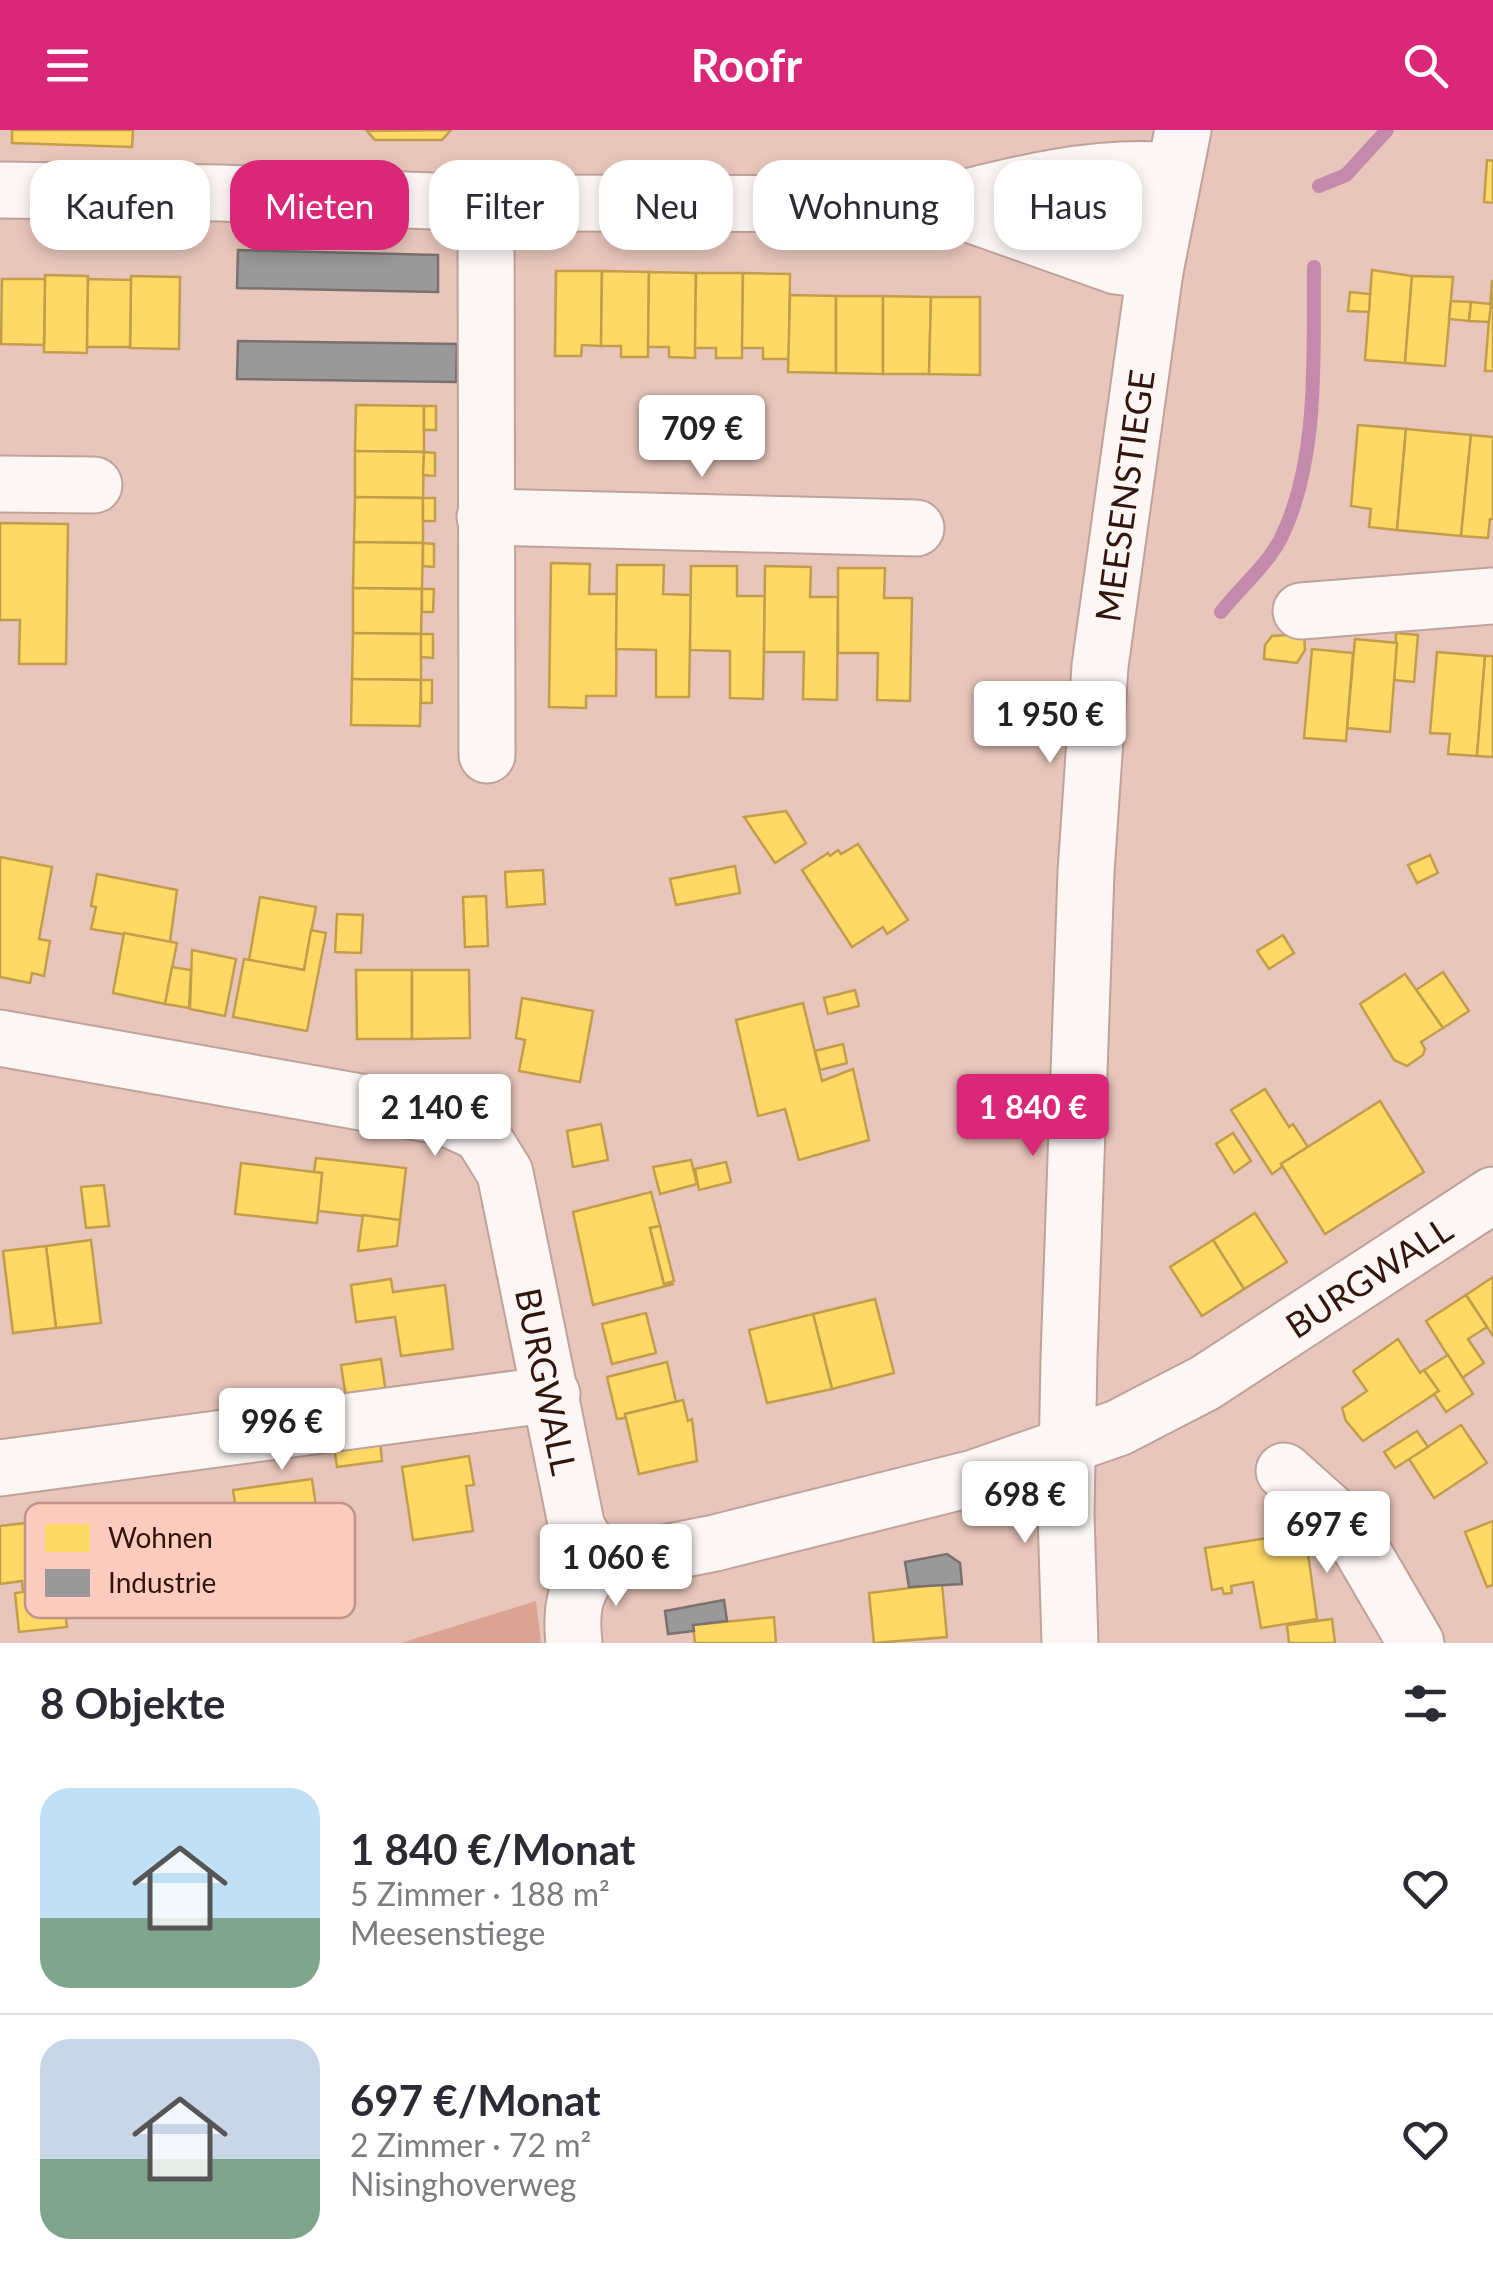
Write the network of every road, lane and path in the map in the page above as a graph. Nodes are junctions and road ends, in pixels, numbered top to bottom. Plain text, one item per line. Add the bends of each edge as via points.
1 (1179, 150) edge
2 (0, 190) edge
3 (974, 195) edge
4 (429, 201) edge
5 (579, 203) edge
6 (753, 204) edge
7 (974, 216) edge
8 (486, 250) edge
9 (1155, 271) junction
10 (0, 484) edge
11 (94, 485) dead end
12 (485, 517) junction
13 (916, 528) dead end
14 (1493, 596) edge
15 (1301, 610) dead end
16 (486, 755) dead end
17 (0, 1038) edge
18 (1493, 1195) edge
19 (552, 1394) junction
20 (1067, 1448) junction
21 (0, 1468) edge
22 (1284, 1471) dead end
23 (596, 1560) junction
24 (574, 1643) edge
25 (1070, 1643) edge
26 (1416, 1643) edge

1 - 3 street via 1134,167
1 - 9 street, MEESENSTIEGE
2 - 4 street
5 - 6 street
7 - 9 street via 1116,266
8 - 12 street
9 - 20 street, MEESENSTIEGE via 1100,666 1086,872
10 - 11 street
12 - 13 street
12 - 16 street
14 - 15 street
17 - 19 street, BURGWALL via 445,1116 481,1134 505,1173
18 - 20 street, BURGWALL via 1205,1383
19 - 21 street
19 - 23 street, BURGWALL via 577,1528
20 - 23 street, BURGWALL via 715,1542
20 - 25 street, MEESENSTIEGE
22 - 26 street via 1350,1530
23 - 24 street via 578,1588 571,1615

